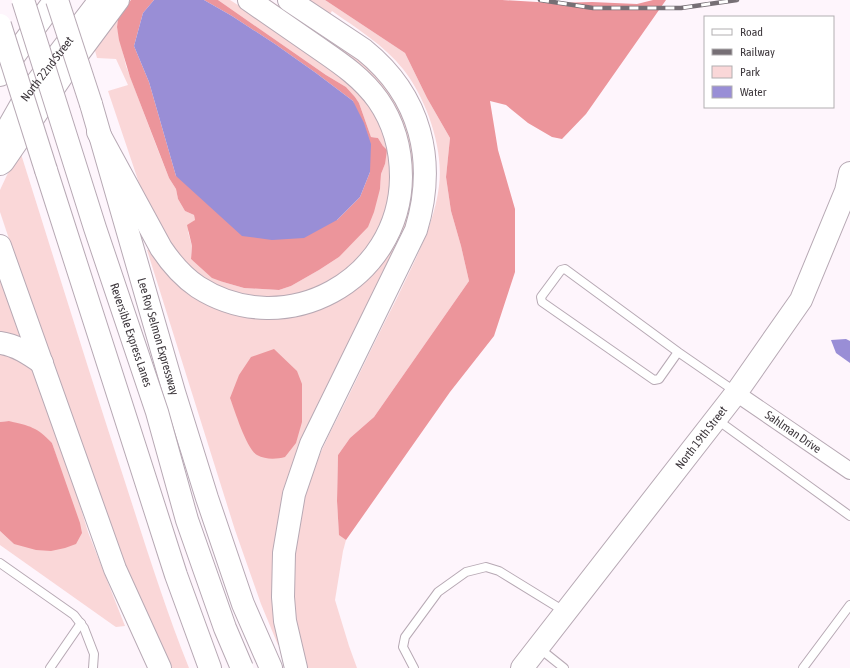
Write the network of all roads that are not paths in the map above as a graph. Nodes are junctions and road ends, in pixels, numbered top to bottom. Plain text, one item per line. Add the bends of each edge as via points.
1 (23, 0) edge
2 (56, 0) edge
3 (100, 0) edge
4 (118, 0) edge
5 (249, 0) edge
6 (289, 0) edge
7 (0, 25) edge
8 (0, 75) edge
9 (98, 132) junction
10 (0, 142) edge
11 (0, 164) edge
12 (849, 184) edge
13 (0, 246) edge
14 (0, 343) edge
15 (678, 352) junction
16 (42, 363) junction
17 (736, 393) junction
18 (716, 419) junction
19 (850, 472) edge
20 (850, 516) edge
21 (0, 563) edge
22 (850, 605) edge
23 (566, 612) junction
24 (81, 623) junction
25 (538, 648) junction
26 (50, 668) edge
27 (93, 668) edge
28 (160, 668) edge
29 (210, 668) edge
30 (242, 668) edge
31 (271, 668) edge
32 (296, 668) edge
33 (414, 668) edge
34 (522, 668) edge
35 (564, 668) edge
36 (803, 668) edge

1 - 30 main road, Reversible Express Lanes, bridge via 95,228 157,412 187,520 225,628
2 - 8 main road
2 - 9 main road, Lee Roy Selmon Expressway, bridge
3 - 10 main road, North 22nd Street via 25,98
4 - 11 main road
5 - 9 main road via 352,72 370,90 391,124 400,158 401,184 398,209 383,243 360,273 339,288 316,299 288,306 257,307 228,301 198,287 164,254
6 - 32 main road via 364,50 394,79 408,102 418,126 426,167 425,191 416,230 311,444 294,494 284,553 283,596 285,621
7 - 29 main road, bridge via 176,575
9 - 31 main road, Lee Roy Selmon Expressway via 174,392 214,518 243,604
12 - 17 main road, North 19th Street via 801,300
13 - 16 main road
14 - 16 main road via 21,349
15 - 15 lane via 565,269 561,270 541,297 542,302 654,380 659,379
15 - 17 lane
16 - 28 main road via 115,569
17 - 18 main road, North 19th Street
17 - 19 street, Sahlman Drive
18 - 20 lane
18 - 23 main road, North 19th Street
21 - 24 lane via 74,615
22 - 36 lane
23 - 25 main road, North 19th Street
23 - 33 lane via 499,571 486,567 466,572 438,592 405,637 403,647
24 - 26 lane
24 - 27 lane via 94,654
25 - 34 main road, North 19th Street
25 - 35 lane

